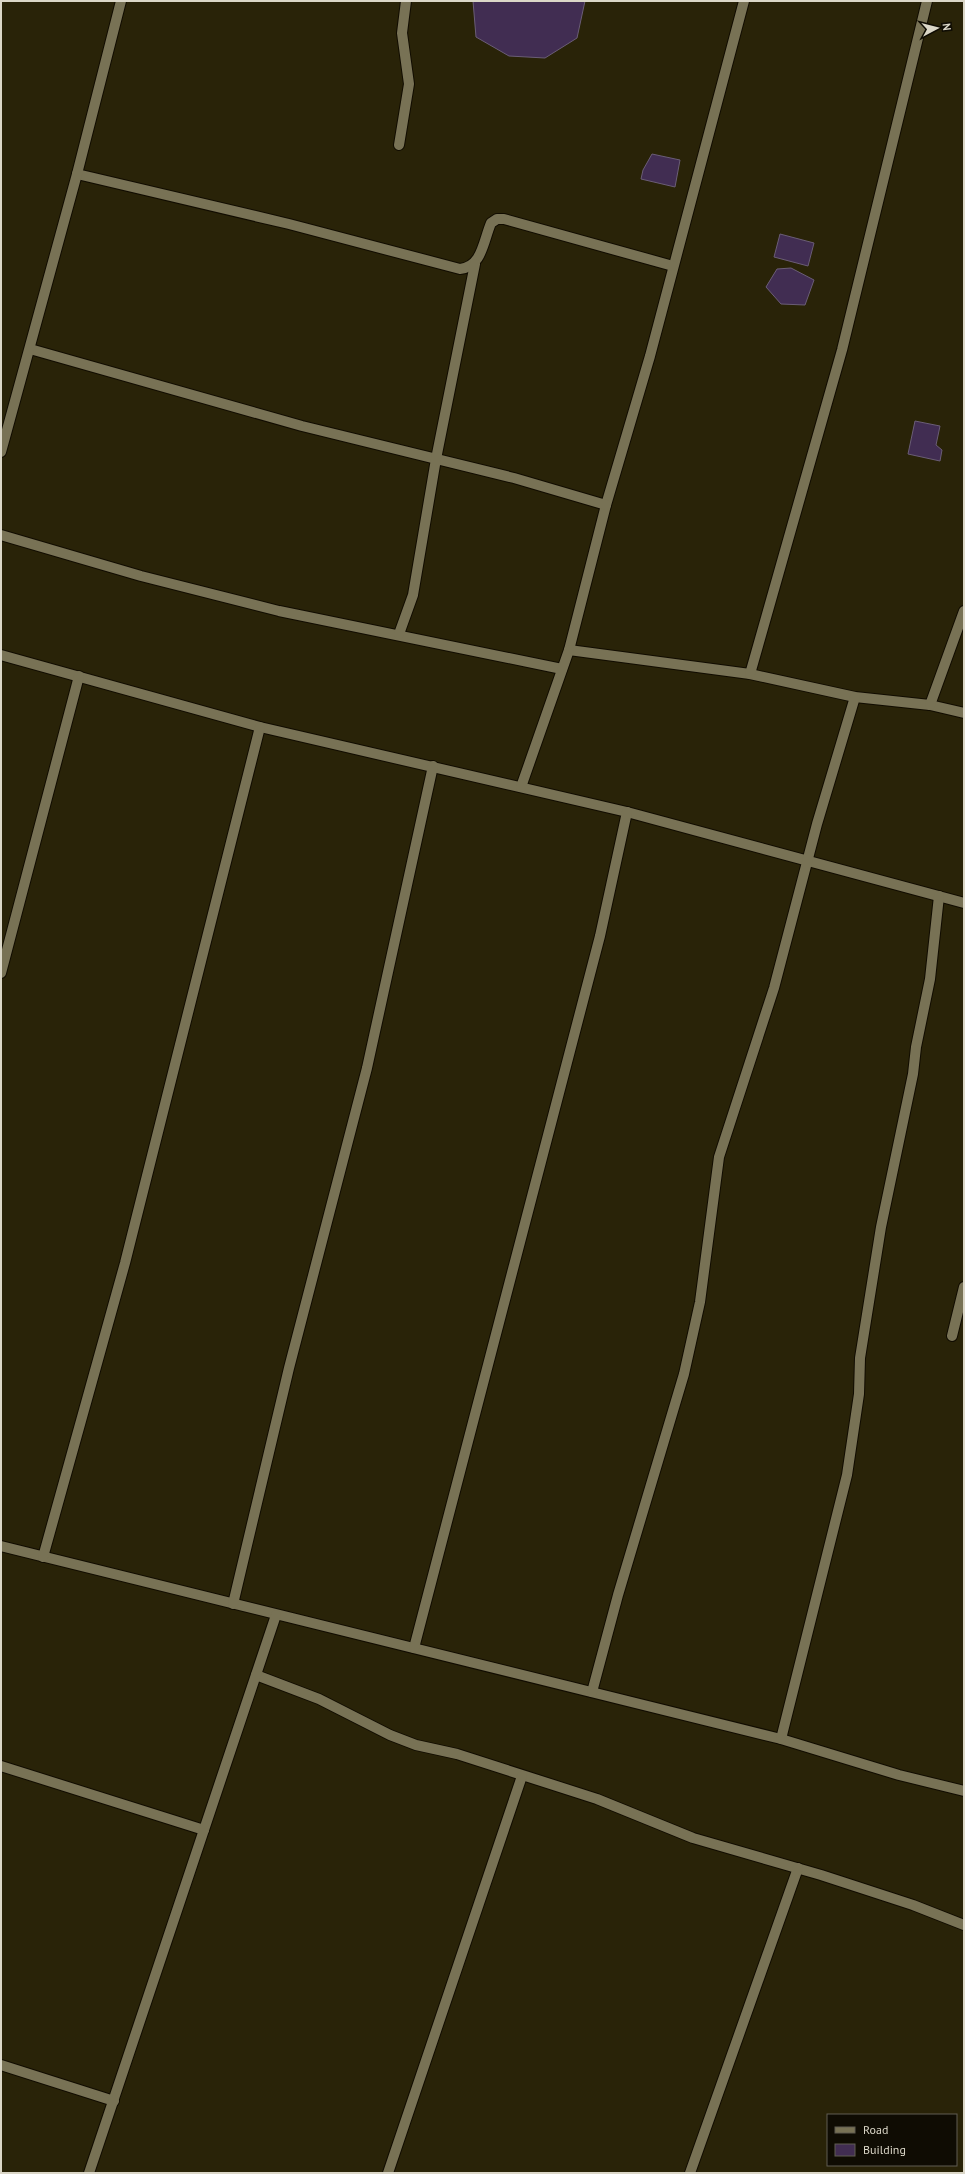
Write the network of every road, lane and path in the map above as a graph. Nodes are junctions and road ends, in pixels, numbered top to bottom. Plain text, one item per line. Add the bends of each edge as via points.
1 (121, 1) edge
2 (406, 1) edge
3 (744, 1) edge
4 (927, 1) edge
5 (399, 145) dead end
6 (76, 174) junction
7 (475, 264) junction
8 (673, 266) junction
9 (30, 349) junction
10 (1, 452) edge
11 (436, 459) junction
12 (606, 505) junction
13 (1, 535) edge
14 (964, 612) edge
15 (399, 634) junction
16 (569, 650) junction
17 (1, 655) edge
18 (562, 669) junction
19 (750, 674) junction
20 (79, 676) junction
21 (855, 697) junction
22 (930, 704) junction
23 (964, 712) edge
24 (260, 727) junction
25 (433, 766) junction
26 (521, 787) junction
27 (627, 812) junction
28 (807, 861) junction
29 (939, 896) junction
30 (964, 902) edge
31 (1, 973) edge
32 (964, 1287) edge
33 (952, 1336) dead end
34 (1, 1546) edge
35 (43, 1557) junction
36 (233, 1604) junction
37 (276, 1615) junction
38 (414, 1648) junction
39 (256, 1675) junction
40 (592, 1692) junction
41 (781, 1739) junction
42 (1, 1766) edge
43 (522, 1776) junction
44 (963, 1788) edge
45 (204, 1830) junction
46 (798, 1868) junction
47 (964, 1925) edge
48 (1, 2065) edge
49 (114, 2101) junction
50 (90, 2173) edge
51 (388, 2173) edge
52 (690, 2173) edge

1 - 6 street
2 - 5 street via 402,33 409,84
3 - 8 street
4 - 19 street via 842,350
6 - 7 street via 289,224 460,270 469,269
6 - 9 street
7 - 8 street via 492,223 497,219 504,219
7 - 11 street
8 - 12 street via 650,356
9 - 10 street
9 - 11 street via 302,426
11 - 12 street
11 - 15 street via 413,595
12 - 16 street
13 - 15 street via 141,576 279,611
14 - 22 street
15 - 18 street
16 - 18 street
16 - 19 street
17 - 20 street
18 - 26 street
19 - 21 street
20 - 24 street
20 - 31 street
21 - 22 street
21 - 28 street
22 - 23 street
24 - 25 street
24 - 35 street via 125,1263
25 - 26 street
25 - 36 street via 367,1068 289,1368
26 - 27 street
27 - 28 street
27 - 38 street via 600,936
28 - 29 street
28 - 40 street via 774,988 719,1157 700,1302 684,1374
29 - 30 street
29 - 41 street via 930,979 881,1227 860,1358 859,1394 847,1475
32 - 33 street
34 - 35 street
35 - 36 street
36 - 37 street
37 - 38 street
37 - 39 street
38 - 40 street
39 - 43 street via 320,1699 390,1735
39 - 45 street
40 - 41 street
41 - 44 street via 898,1775
42 - 45 street
43 - 46 street via 597,1799 693,1838
43 - 51 street
45 - 49 street
46 - 47 street via 913,1905
46 - 52 street
48 - 49 street
49 - 50 street

